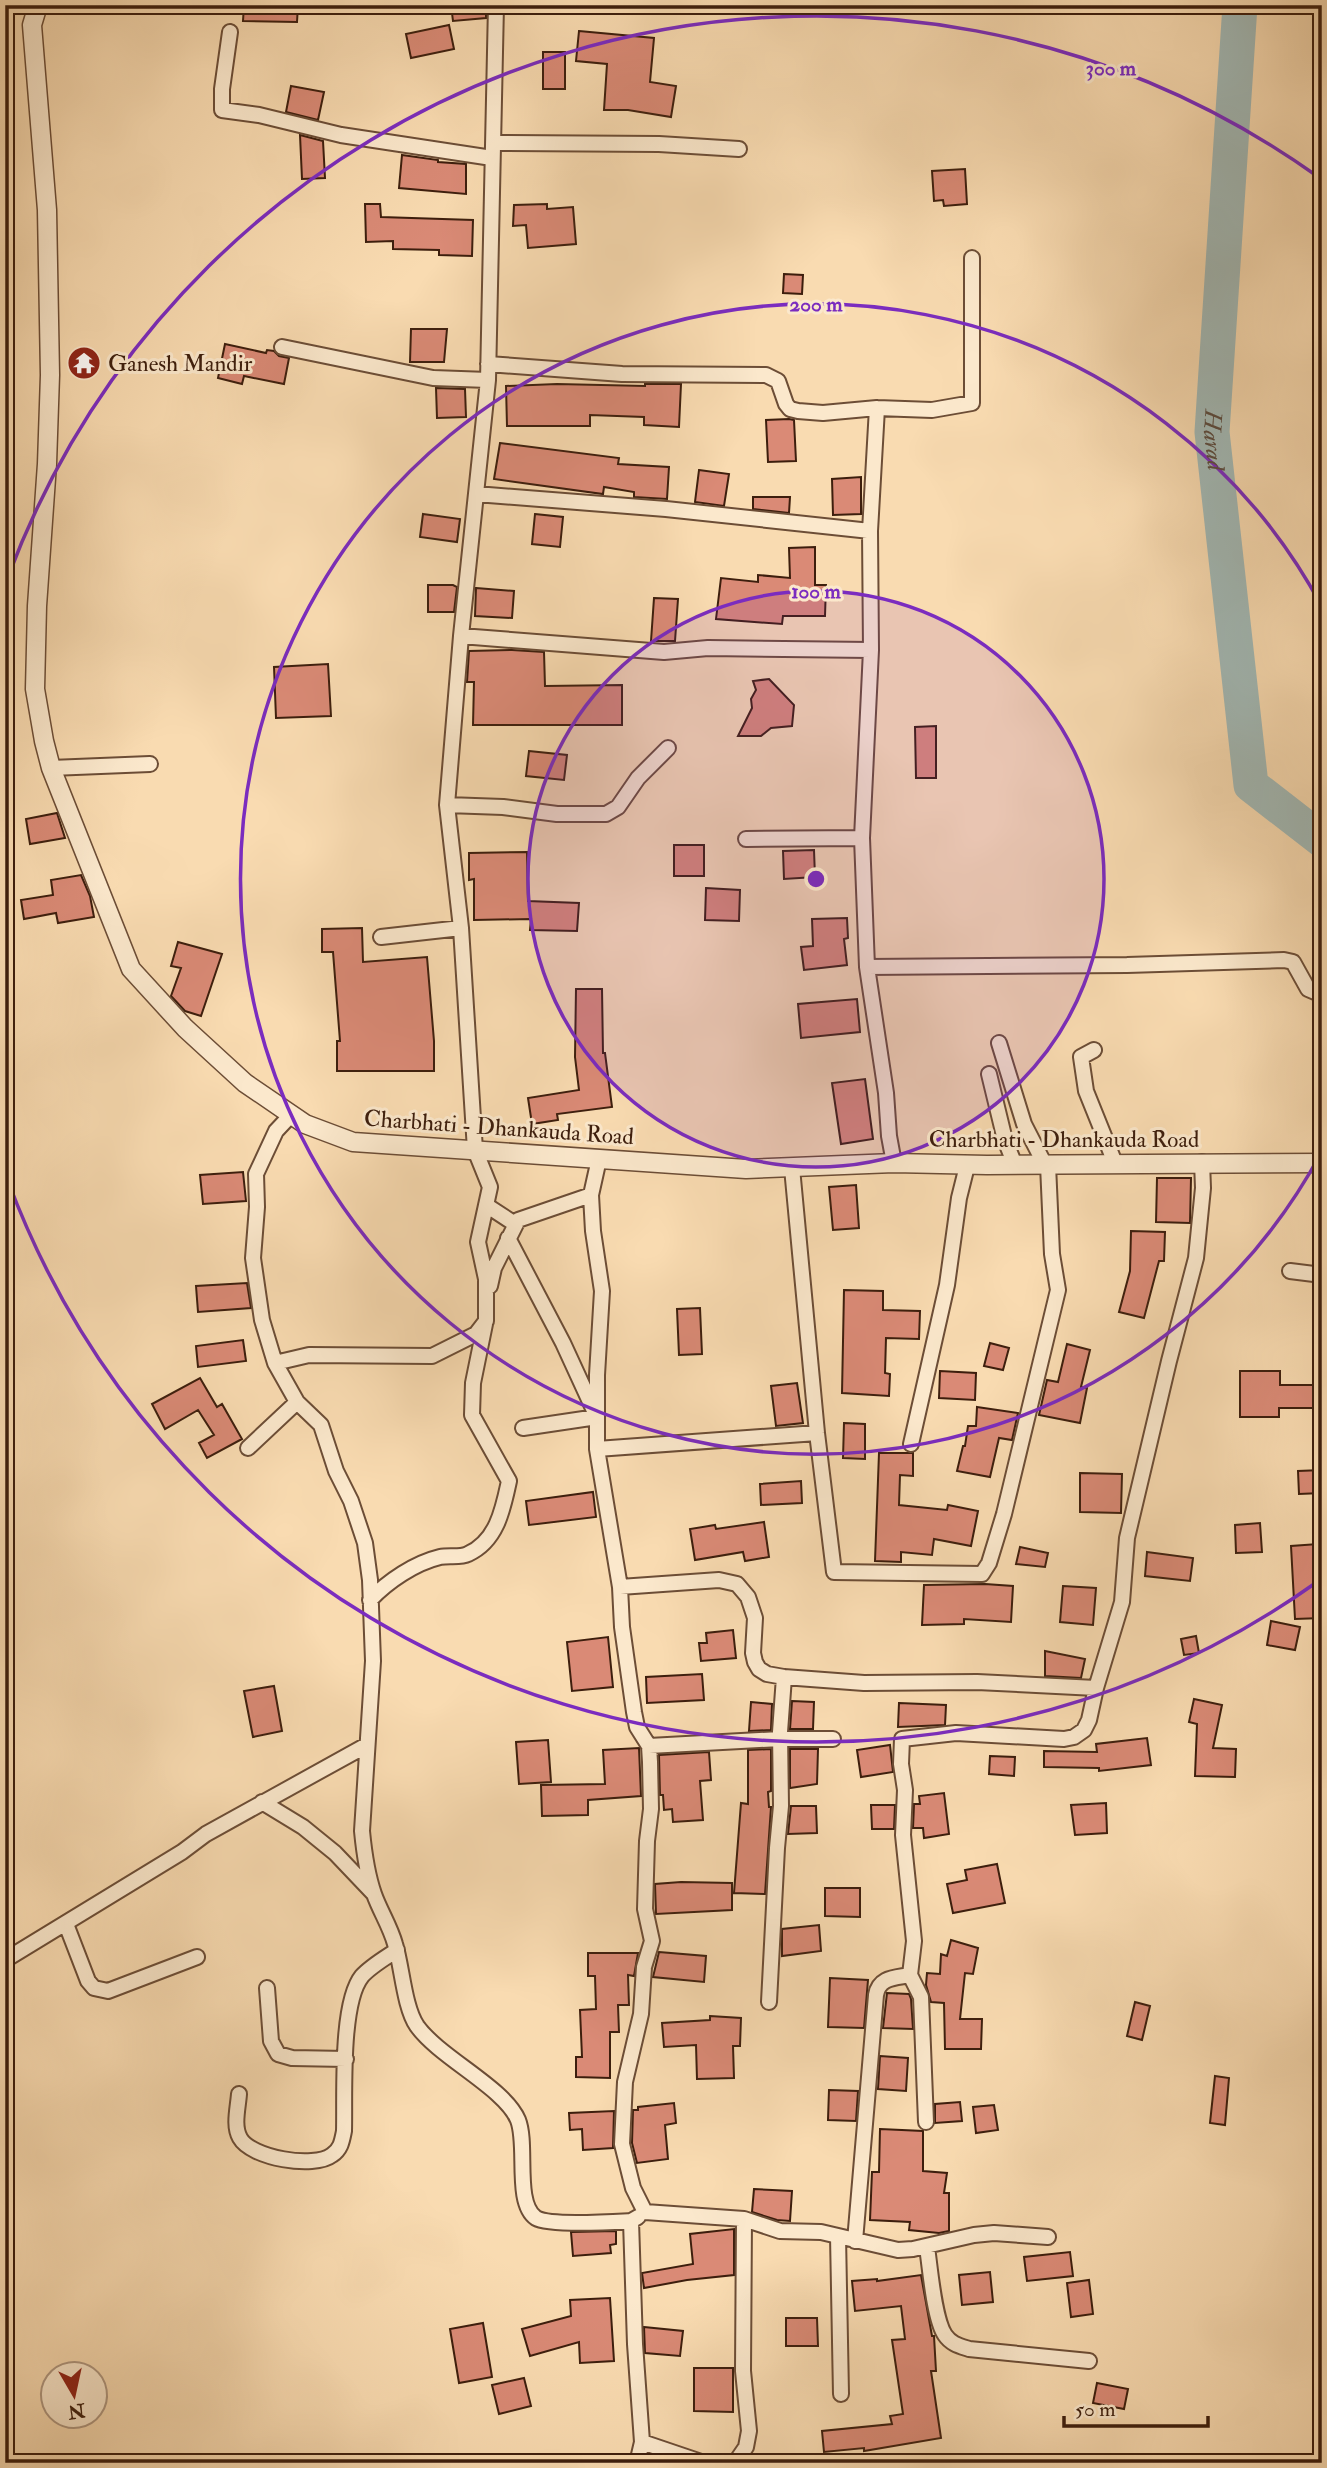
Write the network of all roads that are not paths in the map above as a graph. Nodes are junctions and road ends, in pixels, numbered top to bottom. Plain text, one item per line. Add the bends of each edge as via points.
1 (38, 5) edge
2 (496, 5) edge
3 (230, 32) dead end
4 (493, 143) junction
5 (739, 149) dead end
6 (492, 158) junction
7 (972, 258) dead end
8 (282, 347) dead end
9 (488, 364) junction
10 (488, 380) junction
11 (877, 408) junction
12 (477, 494) junction
13 (870, 531) junction
14 (461, 636) junction
15 (870, 650) junction
16 (668, 748) dead end
17 (150, 764) dead end
18 (51, 768) junction
19 (447, 805) junction
20 (862, 838) junction
21 (746, 839) dead end
22 (461, 928) junction
23 (381, 937) dead end
24 (867, 967) junction
25 (1322, 995) edge
26 (999, 1043) dead end
27 (1094, 1050) dead end
28 (989, 1074) dead end
29 (291, 1115) junction
30 (475, 1150) junction
31 (599, 1159) junction
32 (1202, 1162) junction
33 (894, 1163) junction
34 (1322, 1163) edge
35 (1115, 1164) junction
36 (988, 1165) junction
37 (1015, 1165) junction
38 (1046, 1165) junction
39 (792, 1168) junction
40 (591, 1195) junction
41 (486, 1205) junction
42 (515, 1224) junction
43 (508, 1238) junction
44 (1290, 1271) dead end
45 (1322, 1275) edge
46 (487, 1304) junction
47 (485, 1321) junction
48 (275, 1363) junction
49 (297, 1402) junction
50 (597, 1417) junction
51 (523, 1429) dead end
52 (817, 1433) junction
53 (911, 1444) dead end
54 (248, 1448) dead end
55 (597, 1449) junction
56 (620, 1587) junction
57 (370, 1600) junction
58 (784, 1677) junction
59 (1096, 1688) junction
60 (780, 1739) junction
61 (833, 1740) dead end
62 (368, 1745) junction
63 (649, 1746) junction
64 (262, 1802) junction
65 (374, 1895) junction
66 (66, 1923) junction
67 (397, 1950) junction
68 (197, 1957) dead end
69 (5, 1960) edge
70 (910, 1975) junction
71 (267, 1988) dead end
72 (769, 2002) dead end
73 (346, 2059) junction
74 (239, 2094) dead end
75 (926, 2122) dead end
76 (645, 2212) junction
77 (744, 2219) junction
78 (631, 2221) junction
79 (838, 2236) junction
80 (1048, 2237) dead end
81 (855, 2241) junction
82 (927, 2246) junction
83 (1089, 2361) dead end
84 (841, 2394) dead end
85 (642, 2442) junction
86 (699, 2462) edge
87 (637, 2463) edge
88 (734, 2463) edge

1 - 18 street, Charbhati - Dhankauda Road via 33,25 47,209 50,375 35,689
2 - 4 street
3 - 6 street via 222,110 341,135
4 - 5 street
4 - 6 street
6 - 9 street
7 - 11 street via 972,403 932,410
8 - 10 street via 433,379
9 - 10 street
9 - 11 street via 622,374 766,375 778,381 790,409 823,413
10 - 12 street
11 - 13 street
12 - 13 street
12 - 14 street
13 - 15 street
14 - 15 street via 664,652 708,648
14 - 19 street
15 - 20 street
16 - 19 street via 618,807 606,814
17 - 18 street
18 - 29 street, Charbhati - Dhankauda Road via 131,969 185,1028 245,1083
19 - 22 street
20 - 21 street
20 - 24 street
22 - 23 street
22 - 30 street
24 - 25 street via 1284,960 1293,962 1308,989
24 - 33 street
26 - 38 street via 1024,1124
27 - 35 street via 1081,1057 1086,1091
28 - 37 street
29 - 30 street, Charbhati - Dhankauda Road via 353,1142
29 - 48 street via 276,1131 256,1174 253,1258 261,1320
30 - 31 street, Charbhati - Dhankauda Road
30 - 41 street via 490,1187
31 - 39 street, Charbhati - Dhankauda Road
31 - 40 street
32 - 34 street, Charbhati - Dhankauda Road
32 - 35 street, Charbhati - Dhankauda Road
32 - 59 street via 1196,1258 1127,1538 1122,1602
33 - 36 street, Charbhati - Dhankauda Road
33 - 39 street, Charbhati - Dhankauda Road
35 - 38 street, Charbhati - Dhankauda Road
36 - 37 street, Charbhati - Dhankauda Road
36 - 53 street via 967,1166 947,1285
37 - 38 street, Charbhati - Dhankauda Road
38 - 52 street via 1058,1290 1004,1514 982,1574 834,1572
39 - 52 street
40 - 42 street
40 - 50 street via 602,1291
41 - 42 street
41 - 46 street via 478,1242
42 - 43 street
43 - 46 street via 494,1268
43 - 50 street
44 - 45 street
46 - 47 street
47 - 48 street via 476,1334 432,1356 309,1355
47 - 57 street via 472,1415 509,1481 502,1513 491,1535 467,1555 439,1558 416,1568 385,1584
48 - 49 street
49 - 54 street
49 - 57 street via 321,1425 351,1501 365,1544
50 - 51 street
50 - 55 street
52 - 55 street
55 - 56 street
56 - 58 street via 719,1580 737,1584 748,1597 755,1618 753,1653 759,1669
56 - 63 street via 634,1712
57 - 62 street via 373,1661
58 - 59 street
58 - 60 street
59 - 70 street via 1089,1720 1074,1737 956,1733 902,1739 903,1835 914,1941
60 - 61 street
60 - 63 street
60 - 72 street via 781,1806
62 - 64 street
62 - 65 street via 362,1831
63 - 76 street via 651,1809 645,1909 652,1941 625,2082 622,2144 633,2188
64 - 65 street via 335,1853
64 - 66 street
65 - 67 street
66 - 68 street via 88,1981 99,1990 116,1988
66 - 69 street
67 - 73 street via 362,1976 354,1989
67 - 78 street via 417,2025 510,2106 518,2121 524,2196 533,2216 556,2222
70 - 75 street via 921,1997
70 - 81 street via 877,1987
71 - 73 street via 271,2041 278,2054
73 - 74 street via 341,2147 327,2159 276,2158 246,2146 236,2126
76 - 77 street
76 - 78 street
77 - 79 street via 780,2231
77 - 88 street via 743,2371 749,2431 746,2447
78 - 85 street
79 - 81 street
79 - 84 street
80 - 82 street via 994,2233
81 - 82 street via 898,2250
82 - 83 street via 939,2319 944,2335 954,2344
85 - 86 street
85 - 87 street

